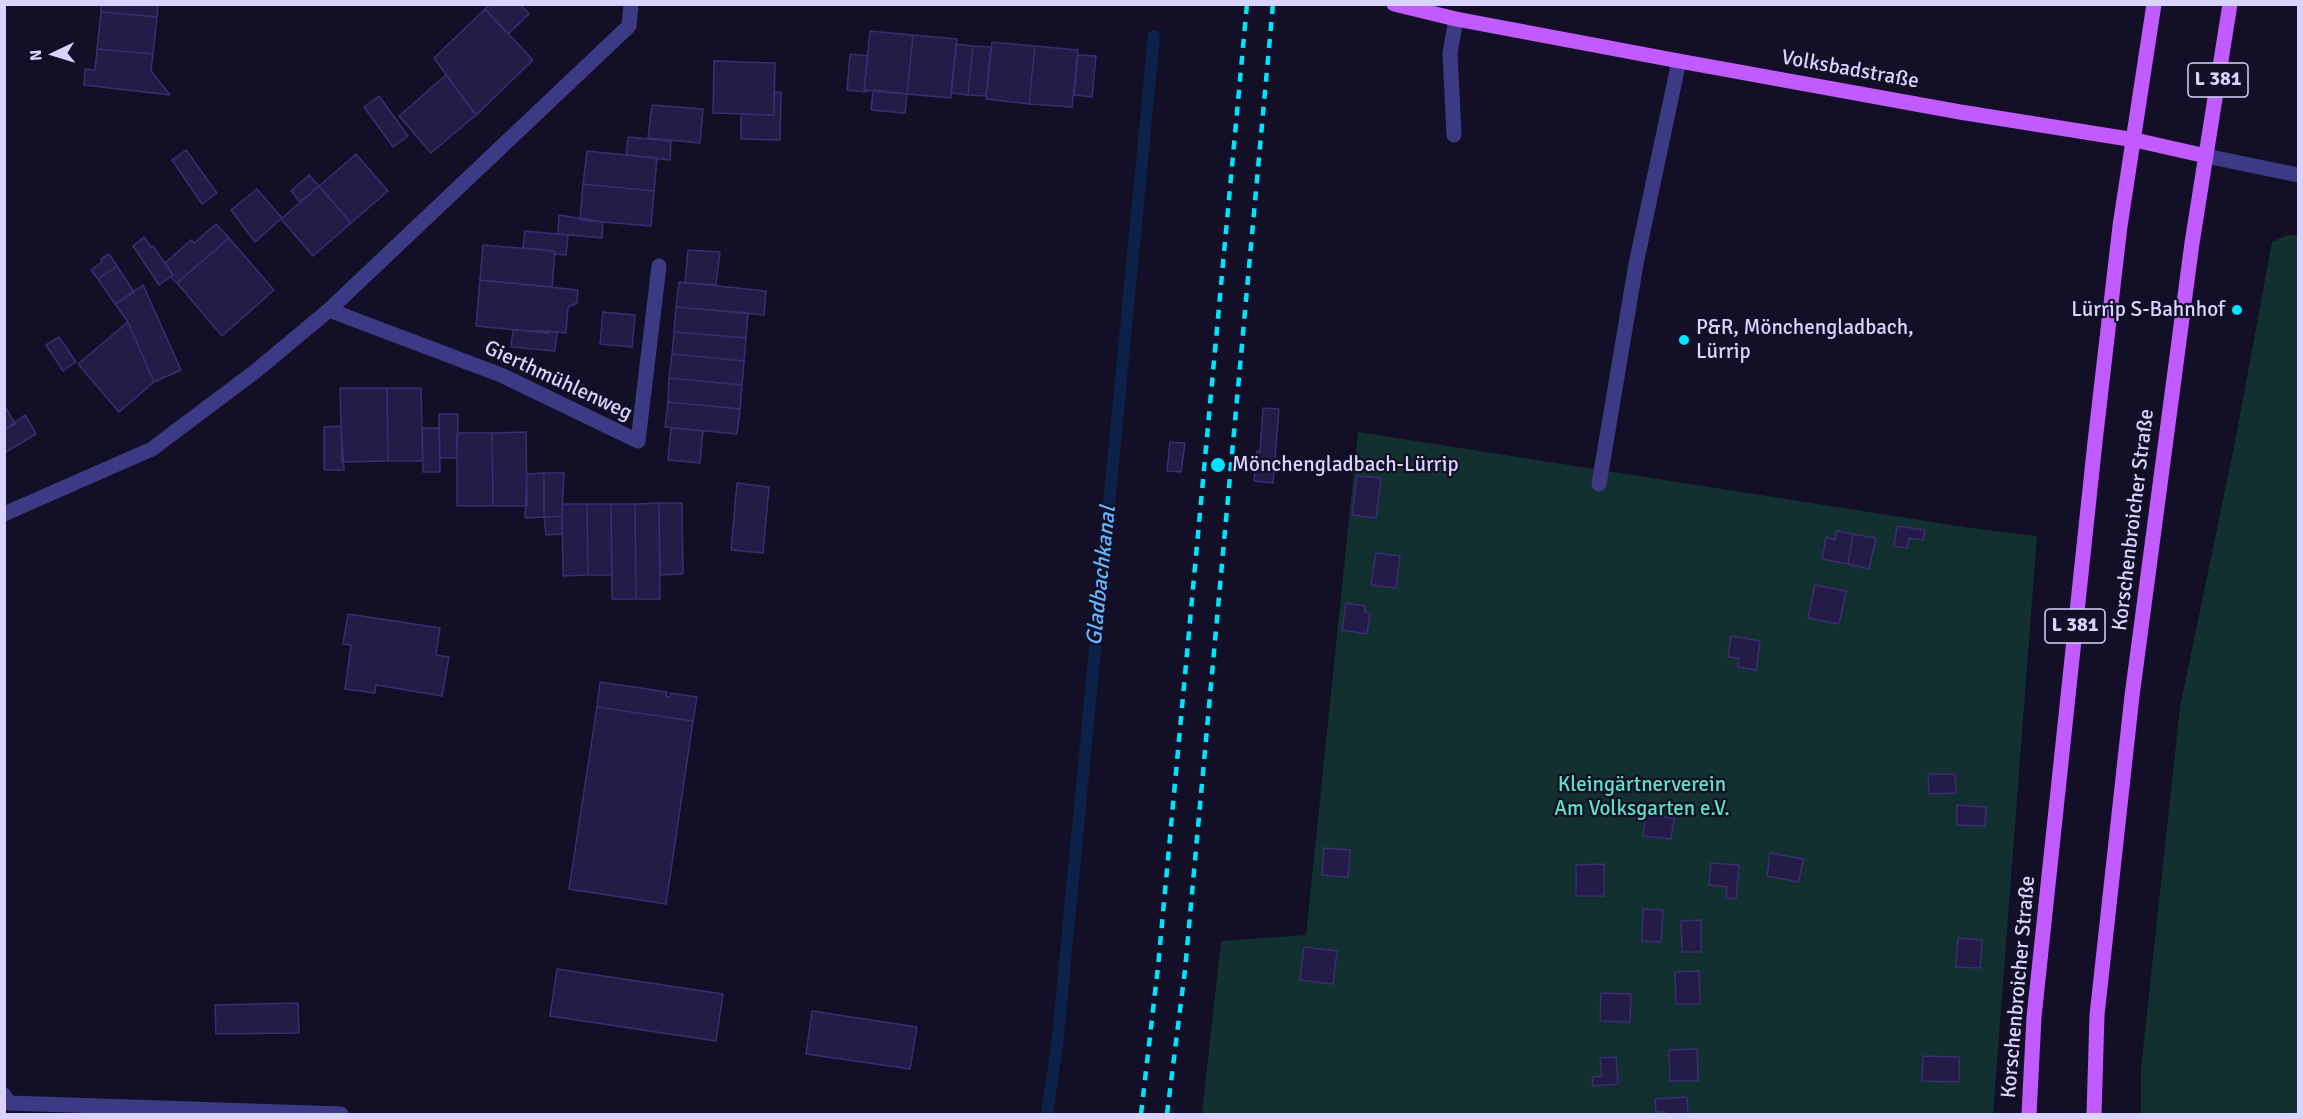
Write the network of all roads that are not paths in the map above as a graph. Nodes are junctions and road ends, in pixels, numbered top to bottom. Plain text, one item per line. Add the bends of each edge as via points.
1 (631, 4) edge
2 (1394, 4) edge
3 (2154, 4) edge
4 (2230, 4) edge
5 (1456, 19) junction
6 (1679, 61) junction
7 (1454, 135) dead end
8 (2135, 140) junction
9 (2206, 156) junction
10 (2298, 175) edge
11 (659, 266) dead end
12 (329, 310) junction
13 (1599, 484) dead end
14 (4, 514) edge
15 (4, 1095) edge
16 (341, 1114) edge
17 (2029, 1114) edge
18 (2094, 1114) edge

1 - 12 street via 629,26
2 - 5 main road, Volksbadstraße
3 - 8 main road, Korschenbroicher Straße / L 381
4 - 9 main road, Korschenbroicher Straße / L 381
5 - 6 main road, Volksbadstraße
5 - 7 street via 1450,53
6 - 8 main road, Volksbadstraße
6 - 13 street via 1636,264
8 - 9 main road, Volksbadstraße
8 - 17 main road, Korschenbroicher Straße / L 381 via 2120,226 2095,442 2034,1017
9 - 10 street, Volksbadstraße
9 - 18 main road, Korschenbroicher Straße / L 381 via 2132,696 2097,1015
11 - 12 street, Gierthmühlenweg via 638,441 501,375
12 - 14 street via 152,449
15 - 16 street via 9,1103

